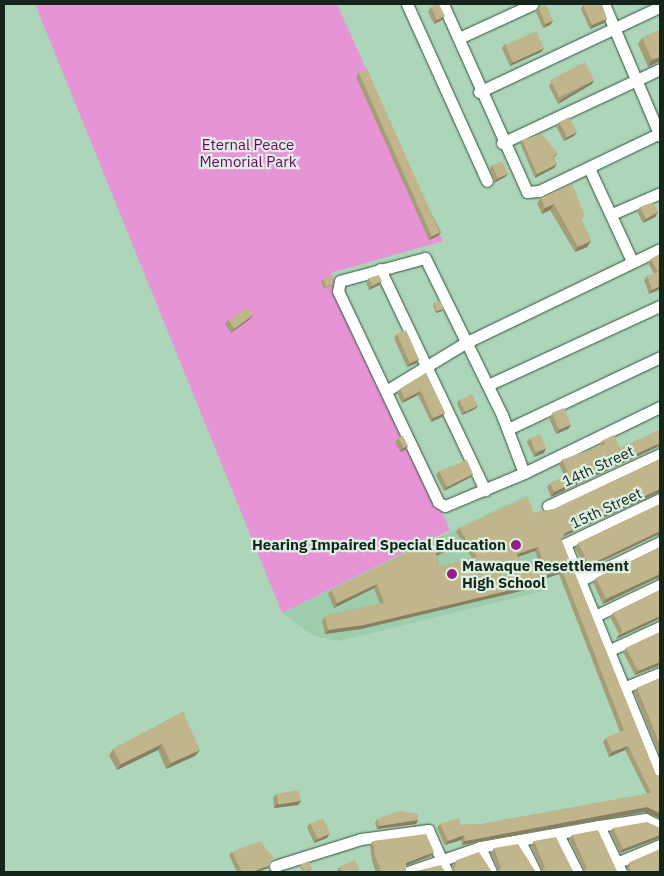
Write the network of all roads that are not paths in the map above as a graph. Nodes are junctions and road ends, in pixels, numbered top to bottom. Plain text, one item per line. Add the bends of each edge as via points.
1 (407, 4) edge
2 (443, 4) edge
3 (533, 4) edge
4 (604, 4) edge
5 (660, 7) edge
6 (614, 29) junction
7 (458, 38) junction
8 (660, 69) edge
9 (635, 81) junction
10 (479, 92) junction
11 (660, 134) edge
12 (502, 143) junction
13 (589, 168) junction
14 (487, 181) dead end
15 (660, 194) edge
16 (612, 214) junction
17 (660, 249) edge
18 (632, 261) junction
19 (380, 269) junction
20 (660, 306) edge
21 (465, 343) junction
22 (660, 358) edge
23 (428, 364) junction
24 (488, 385) junction
25 (386, 390) junction
26 (660, 407) edge
27 (508, 429) junction
28 (660, 454) edge
29 (524, 472) junction
30 (485, 490) junction
31 (660, 499) edge
32 (548, 506) dead end
33 (660, 542) edge
34 (581, 580) junction
35 (660, 585) edge
36 (595, 616) junction
37 (660, 627) edge
38 (608, 651) junction
39 (660, 673) edge
40 (623, 688) junction
41 (660, 776) edge
42 (599, 826) junction
43 (660, 826) edge
44 (558, 834) junction
45 (520, 841) junction
46 (660, 845) edge
47 (480, 847) junction
48 (275, 866) dead end
49 (445, 868) edge
50 (619, 868) edge
51 (408, 872) edge
52 (491, 872) edge
53 (535, 872) edge
54 (577, 872) edge

1 - 14 street
2 - 7 street
3 - 7 street
4 - 6 street
5 - 6 street
6 - 9 street
6 - 10 street
7 - 10 street
8 - 9 street
9 - 11 street
9 - 12 street
10 - 12 street
11 - 13 street
12 - 13 street via 527,192 539,191
13 - 16 street
15 - 16 street
16 - 18 street
17 - 18 street
18 - 21 street
19 - 21 street via 425,258
19 - 23 street
19 - 25 street via 337,284
20 - 24 street
21 - 23 street
21 - 24 street
22 - 27 street
23 - 25 street
23 - 30 street
24 - 27 street
25 - 30 street via 438,502 454,505
26 - 29 street
27 - 29 street
28 - 32 street, 14th Street
29 - 30 street
31 - 34 street, 15th Street via 565,544
33 - 34 street
34 - 36 street
35 - 36 street
36 - 38 street
37 - 38 street
38 - 40 street
39 - 40 street
40 - 41 street
42 - 43 street via 644,819
42 - 44 street
42 - 50 street
44 - 45 street
44 - 54 street
45 - 47 street
45 - 53 street
46 - 50 street
47 - 49 street
47 - 52 street
48 - 49 street via 361,839 428,830
49 - 51 street

